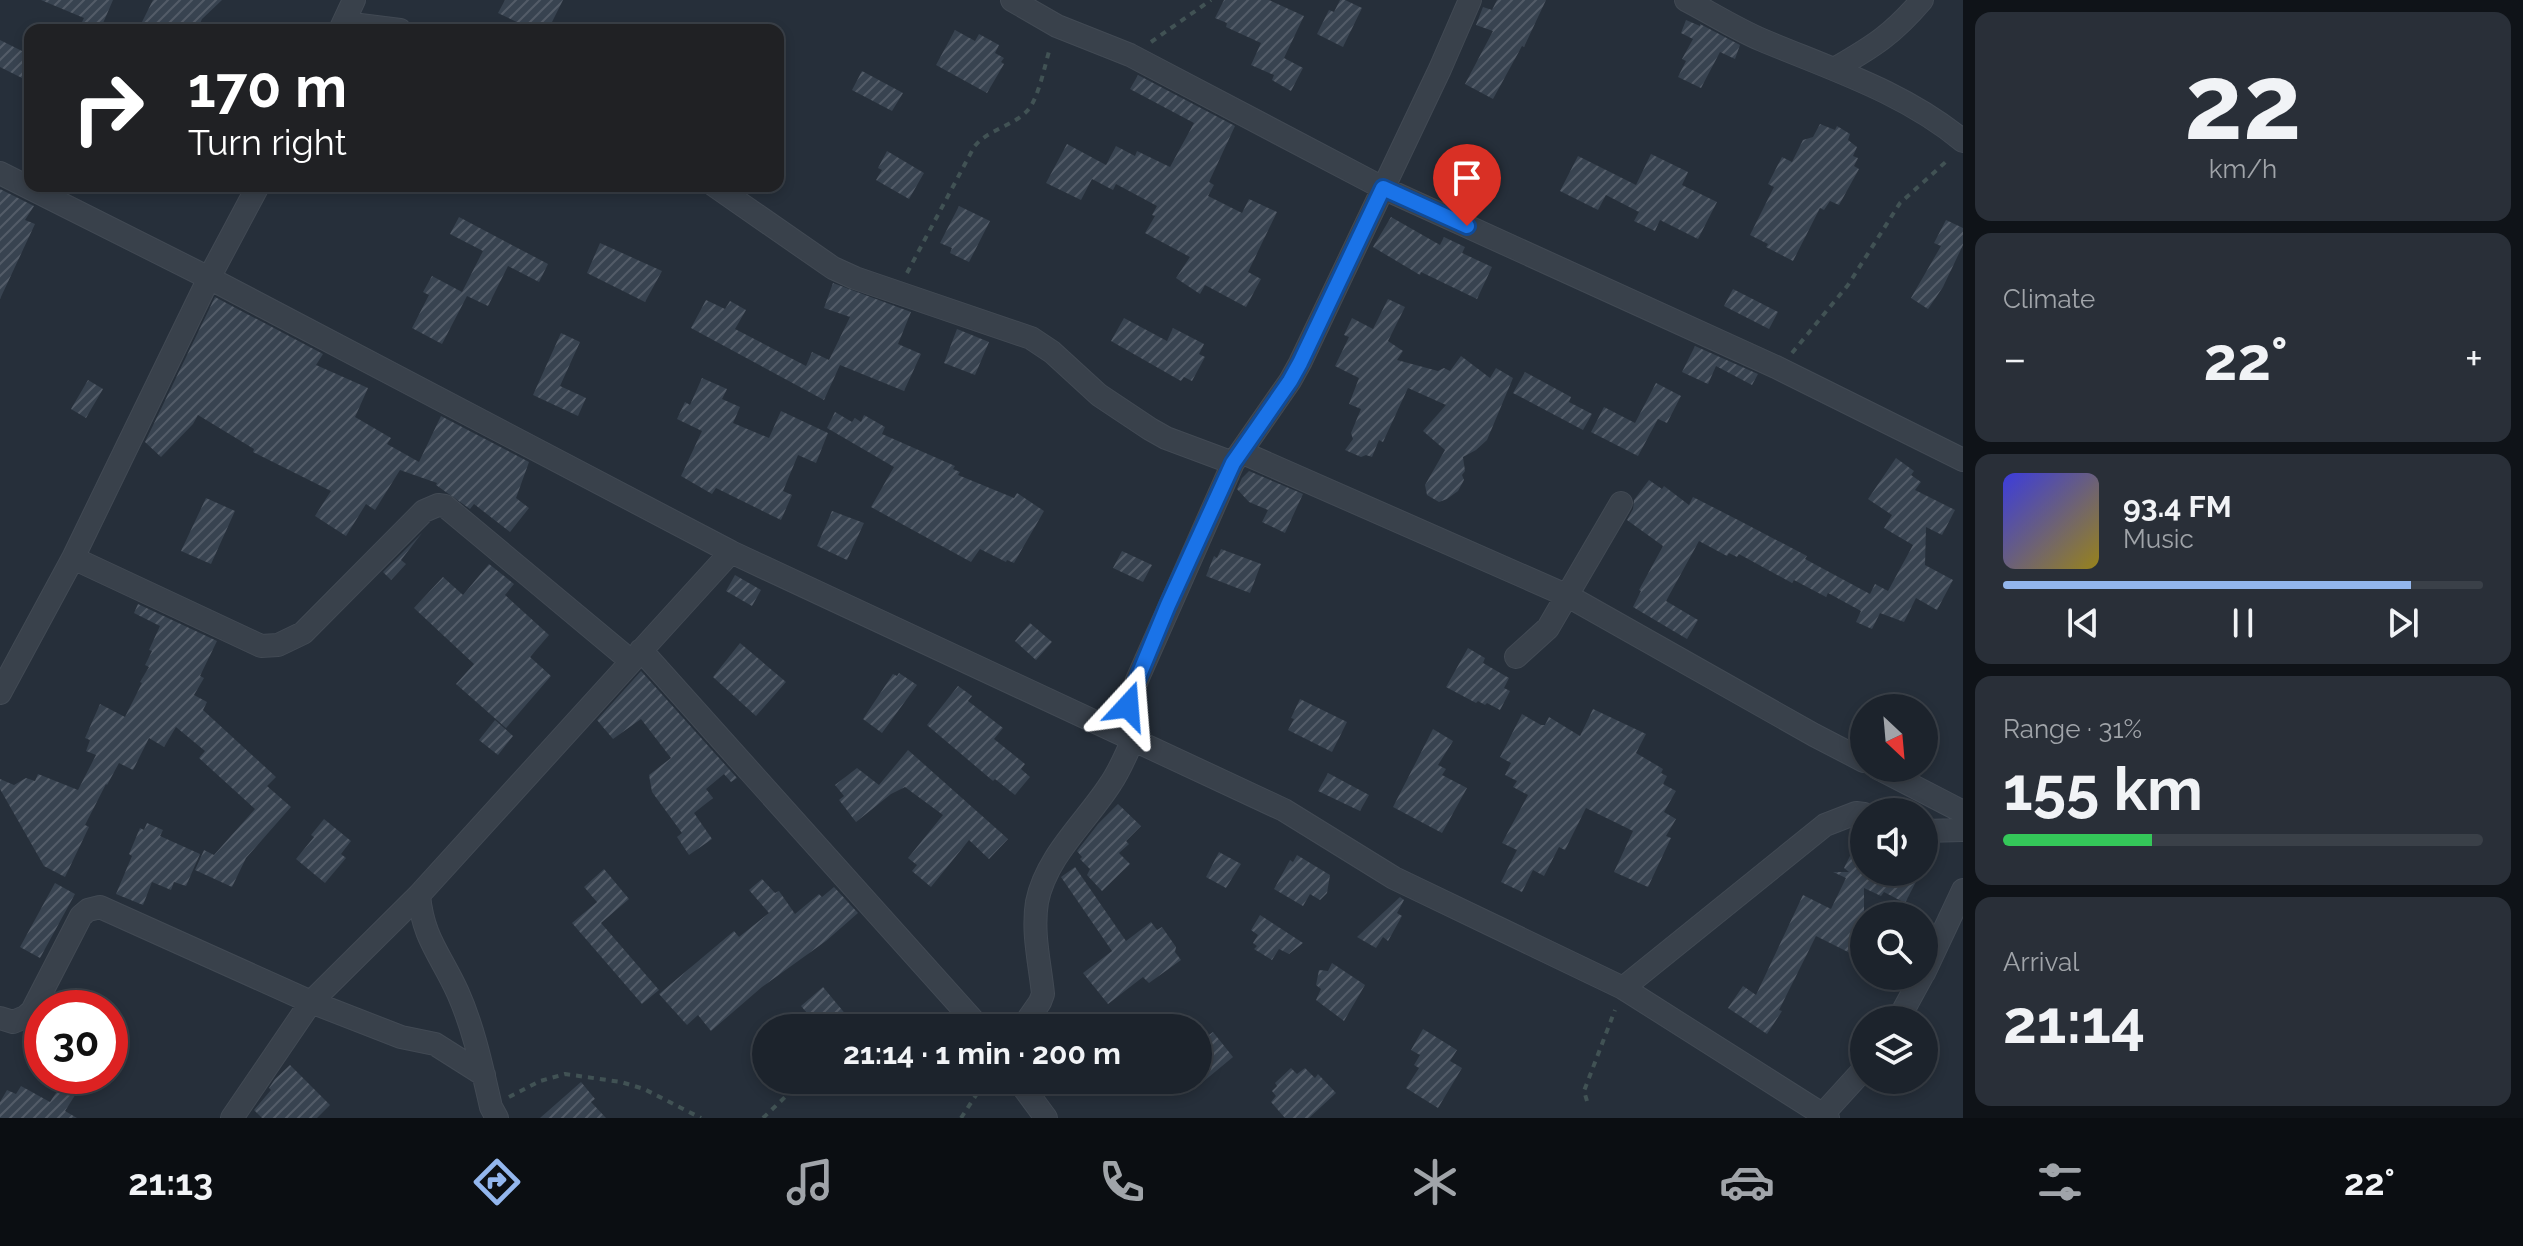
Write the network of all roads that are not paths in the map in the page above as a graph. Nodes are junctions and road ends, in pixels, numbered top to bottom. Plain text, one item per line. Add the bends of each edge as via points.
1 (354, 0) edge
2 (1012, 0) edge
3 (1470, 0) edge
4 (1686, 0) edge
5 (1922, 0) edge
6 (343, 24) edge
7 (1836, 68) junction
8 (1958, 149) edge
9 (0, 173) edge
10 (24, 185) edge
11 (1383, 188) junction
12 (38, 192) edge
13 (255, 192) edge
14 (724, 192) edge
15 (209, 278) junction
16 (1237, 457) junction
17 (1963, 460) edge
18 (1621, 503) dead end
19 (731, 552) junction
20 (73, 558) junction
21 (1568, 596) junction
22 (636, 655) junction
23 (1516, 657) dead end
24 (0, 693) edge
25 (1127, 736) junction
26 (1850, 754) edge
27 (1905, 782) edge
28 (1963, 812) edge
29 (1850, 815) edge
30 (1963, 830) edge
31 (1938, 831) edge
32 (1963, 890) edge
33 (419, 895) junction
34 (1938, 942) edge
35 (1623, 988) junction
36 (311, 1002) junction
37 (967, 1014) edge
38 (1032, 1014) edge
39 (0, 1018) edge
40 (484, 1075) junction
41 (1850, 1086) edge
42 (1028, 1094) edge
43 (494, 1112) edge
44 (1826, 1116) edge
45 (232, 1118) edge
46 (1046, 1118) edge

1 - 6 street
2 - 11 street via 1057,26 1130,55
3 - 11 street
4 - 7 street via 1758,39
5 - 7 street via 1881,41
7 - 8 street via 1944,125
9 - 10 street
11 - 16 street via 1300,363
11 - 17 street via 1776,367
12 - 15 street
13 - 15 street
14 - 16 street via 833,268 1031,338 1150,429
15 - 19 street
15 - 20 street
16 - 21 street
16 - 25 street via 1147,655
18 - 21 street
19 - 22 street
19 - 25 street
20 - 22 street via 261,646 278,645 303,633 424,511 445,506
20 - 24 street
21 - 23 street via 1548,628
21 - 26 street
22 - 33 street
22 - 37 street
25 - 35 street via 1284,810 1394,878
25 - 38 street via 1110,785 1051,868 1039,897 1036,938 1043,994
27 - 28 street
29 - 35 street via 1825,825
30 - 31 street
32 - 34 street
33 - 36 street
33 - 40 street via 424,927 458,993
35 - 44 street
36 - 39 street via 100,907 81,916 32,1011 13,1022
36 - 40 street via 401,1037 435,1044
36 - 45 street
40 - 43 street
41 - 44 street
42 - 46 street

